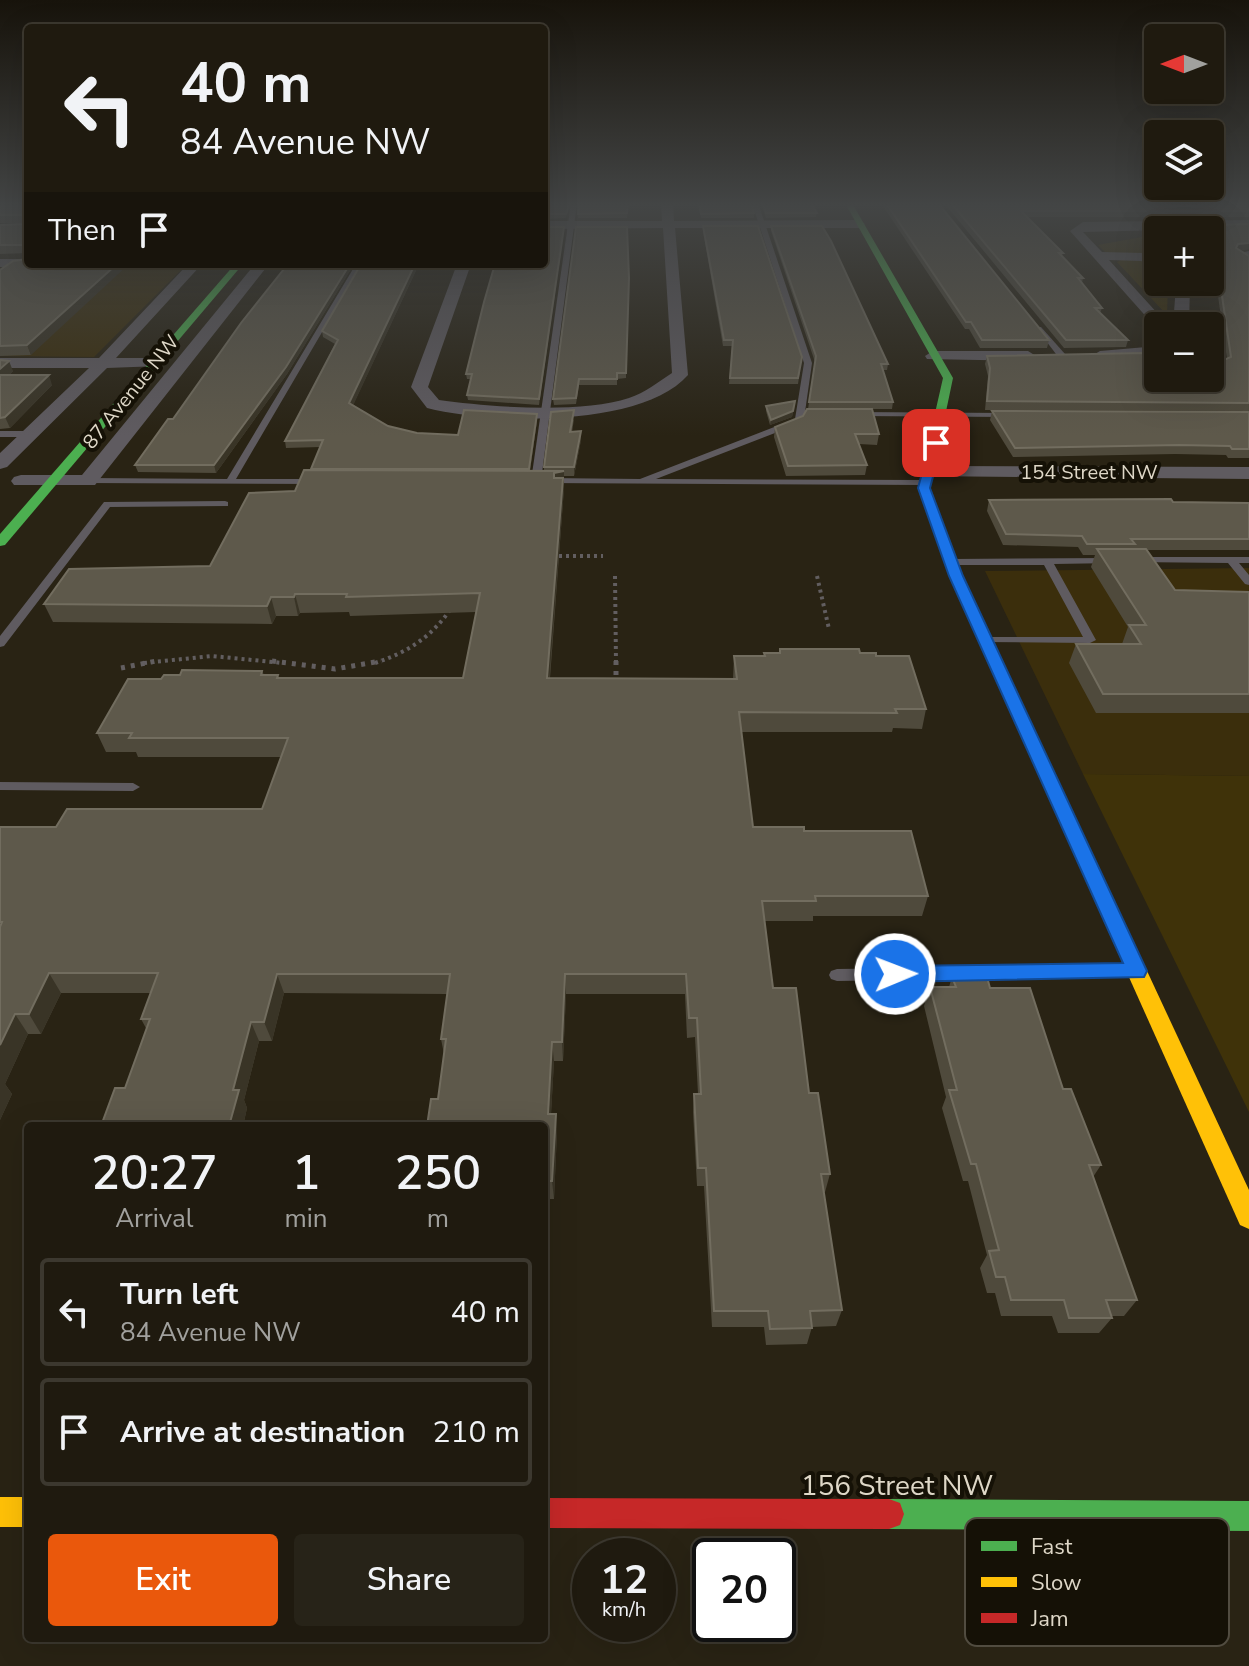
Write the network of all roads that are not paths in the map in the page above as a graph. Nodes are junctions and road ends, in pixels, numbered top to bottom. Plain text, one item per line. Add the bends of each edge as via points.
1 (179, 281) edge
2 (205, 281) edge
3 (225, 281) edge
4 (249, 281) edge
5 (349, 281) edge
6 (458, 281) edge
7 (563, 281) edge
8 (674, 281) edge
9 (781, 281) edge
10 (891, 281) edge
11 (1122, 281) edge
12 (1149, 312) edge
13 (1033, 321) edge
14 (1144, 353) edge
15 (933, 356) junction
16 (1062, 356) junction
17 (0, 363) edge
18 (103, 363) junction
19 (130, 363) junction
20 (154, 363) junction
21 (110, 384) dead end
22 (546, 409) junction
23 (801, 414) junction
24 (832, 414) edge
25 (848, 414) edge
26 (943, 415) junction
27 (1019, 415) edge
28 (0, 434) edge
29 (31, 434) junction
30 (41, 459) dead end
31 (0, 463) edge
32 (1249, 473) edge
33 (928, 478) junction
34 (51, 481) junction
35 (88, 481) junction
36 (521, 481) edge
37 (536, 481) junction
38 (230, 482) junction
39 (322, 482) edge
40 (641, 482) junction
41 (16, 487) joint
42 (225, 504) dead end
43 (0, 542) edge
44 (1231, 560) junction
45 (1249, 560) edge
46 (1047, 561) junction
47 (952, 562) junction
48 (1249, 582) edge
49 (986, 640) junction
50 (0, 644) edge
51 (0, 786) edge
52 (133, 787) dead end
53 (1137, 971) junction
54 (837, 975) dead end
55 (1249, 1217) edge
56 (0, 1512) edge
57 (24, 1512) edge
58 (548, 1513) edge
59 (1249, 1516) edge

1 - 18 street, 87 Avenue NW
2 - 19 street, 87 Avenue NW
3 - 20 street, 87 Avenue NW
4 - 35 street, 87 Avenue NW
5 - 38 lane
6 - 22 street via 419,387 433,404 462,410
7 - 22 lane
8 - 22 street via 680,375 636,402
9 - 23 lane via 808,363
10 - 15 street
11 - 12 street
13 - 16 lane
14 - 16 street
15 - 16 street
15 - 26 street via 948,378
17 - 18 street
18 - 19 street
18 - 29 street, 87 Avenue NW
19 - 20 street
19 - 21 street, 87 Avenue NW
20 - 34 street, 87 Avenue NW
22 - 37 lane
23 - 24 lane
23 - 40 lane via 798,421
25 - 26 lane
26 - 27 lane
26 - 33 street
28 - 29 lane
29 - 31 street, 87 Avenue NW
30 - 41 street, 87 Avenue NW
32 - 33 street, 154 Street NW
33 - 40 lane
33 - 47 street via 924,488
34 - 35 street, 87 Avenue NW
34 - 41 street, 87 Avenue NW
34 - 43 street, 87 Avenue NW
35 - 38 lane
36 - 37 lane
37 - 40 lane
38 - 39 lane
42 - 50 lane via 107,504
44 - 45 lane
44 - 46 lane
44 - 48 lane
46 - 47 lane
46 - 49 lane via 1090,640
47 - 49 street
49 - 53 street
51 - 52 lane
53 - 54 lane
53 - 55 street
56 - 57 street
58 - 59 street, 156 Street NW

